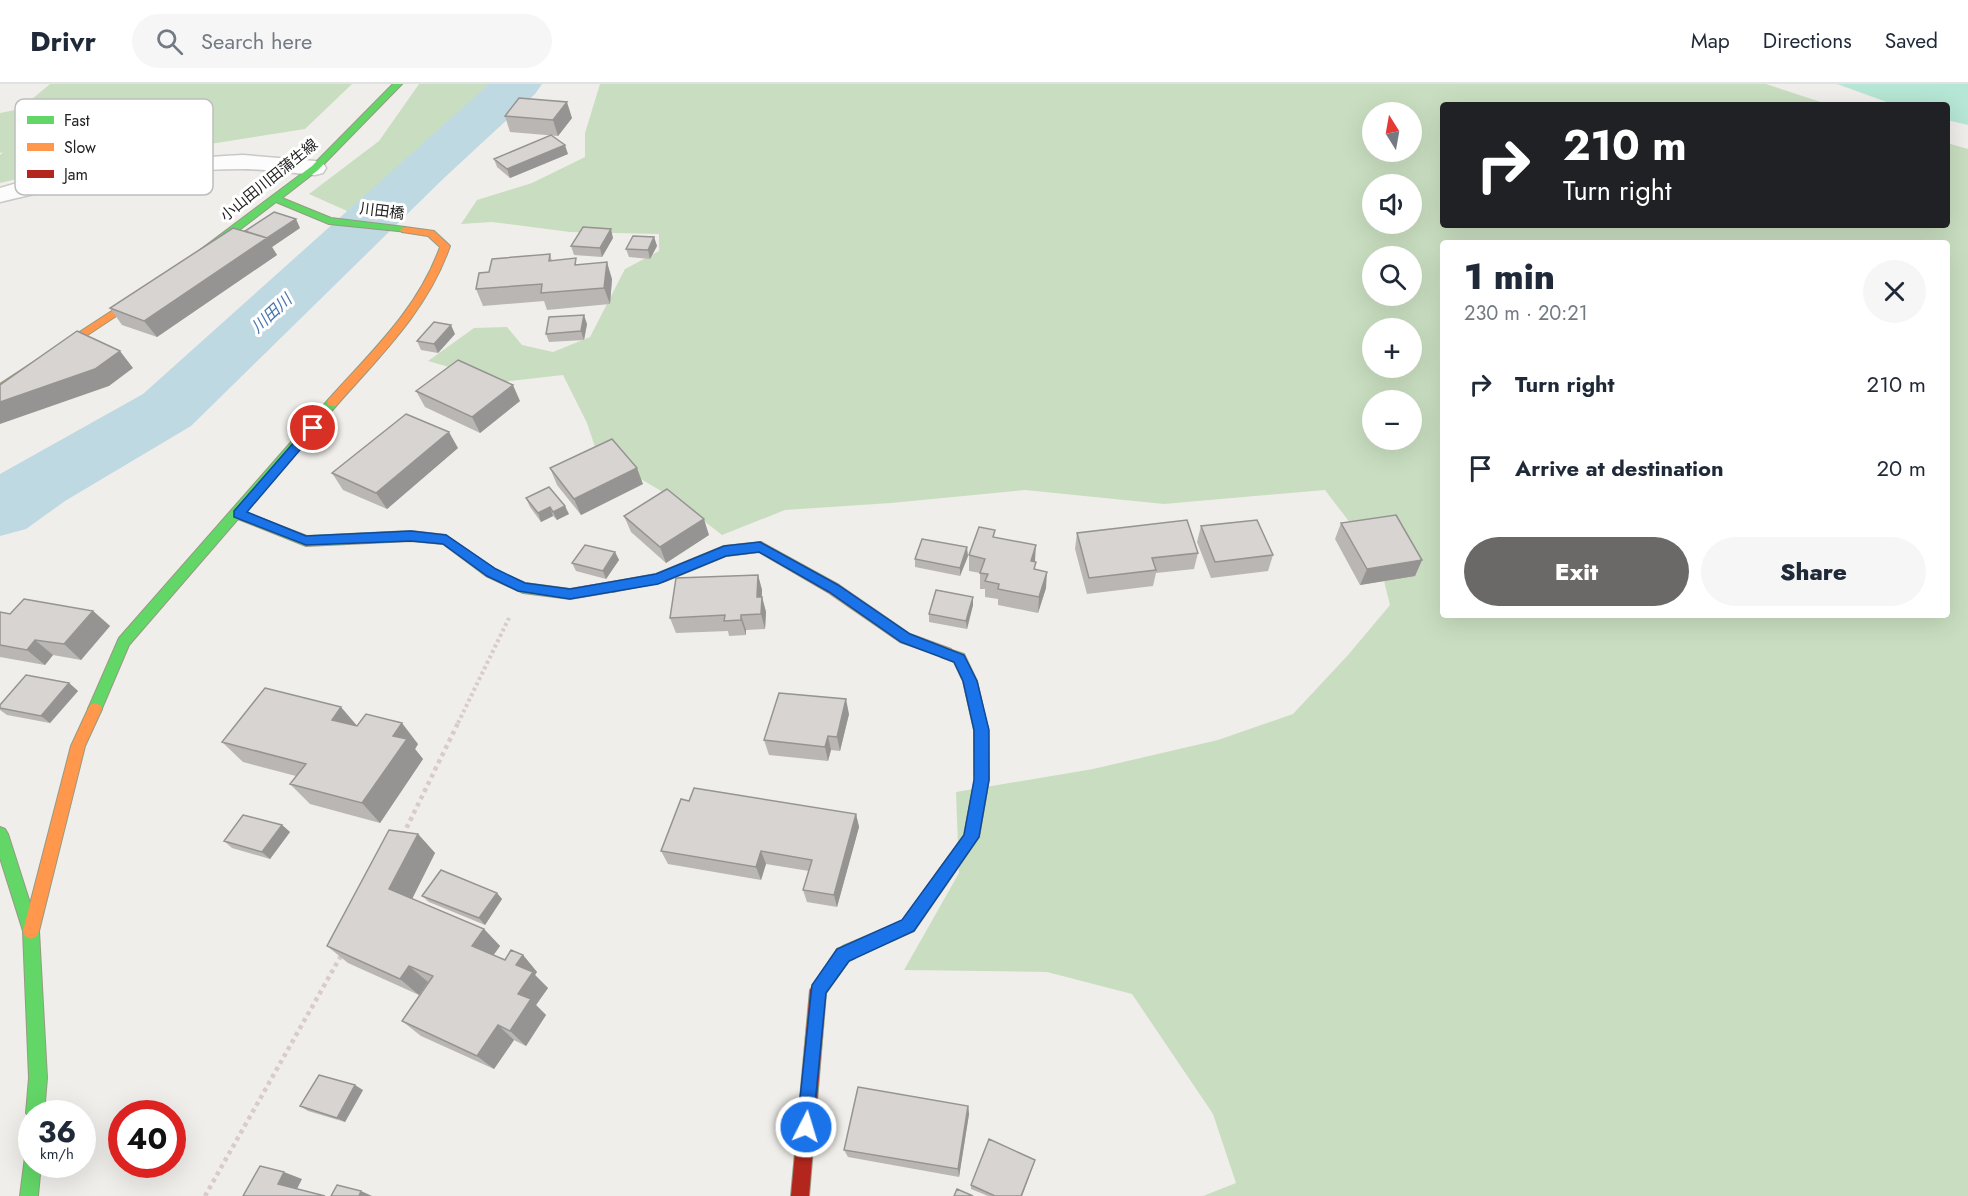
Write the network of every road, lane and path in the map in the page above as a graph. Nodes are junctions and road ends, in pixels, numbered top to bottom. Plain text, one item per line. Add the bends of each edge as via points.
1 (398, 84) edge
2 (213, 164) edge
3 (315, 168) junction
4 (15, 190) edge
5 (0, 195) edge
6 (277, 199) junction
7 (184, 266) edge
8 (165, 279) edge
9 (0, 389) edge
10 (238, 514) junction
11 (523, 588) junction
12 (0, 834) edge
13 (399, 844) edge
14 (31, 931) junction
15 (345, 947) edge
16 (36, 1100) edge
17 (31, 1178) edge
18 (29, 1196) edge
19 (205, 1196) edge
20 (800, 1196) edge

1 - 3 street, 小山田川田蒲生線
2 - 3 street
3 - 6 street, 小山田川田蒲生線
4 - 5 street
6 - 7 street, 小山田川田蒲生線
6 - 10 street, 川田橋 via 329,221 431,233 445,246 439,269 404,320
8 - 9 street
10 - 11 street via 306,541 411,536 446,540 491,573
10 - 14 street via 124,642 78,746
11 - 13 path
11 - 20 street via 570,594 658,579 724,551 760,547 834,589 905,638 959,658 970,681 981,730 982,780 971,837 908,926 843,955 818,990
12 - 14 street
14 - 16 street
15 - 19 path
17 - 18 street

